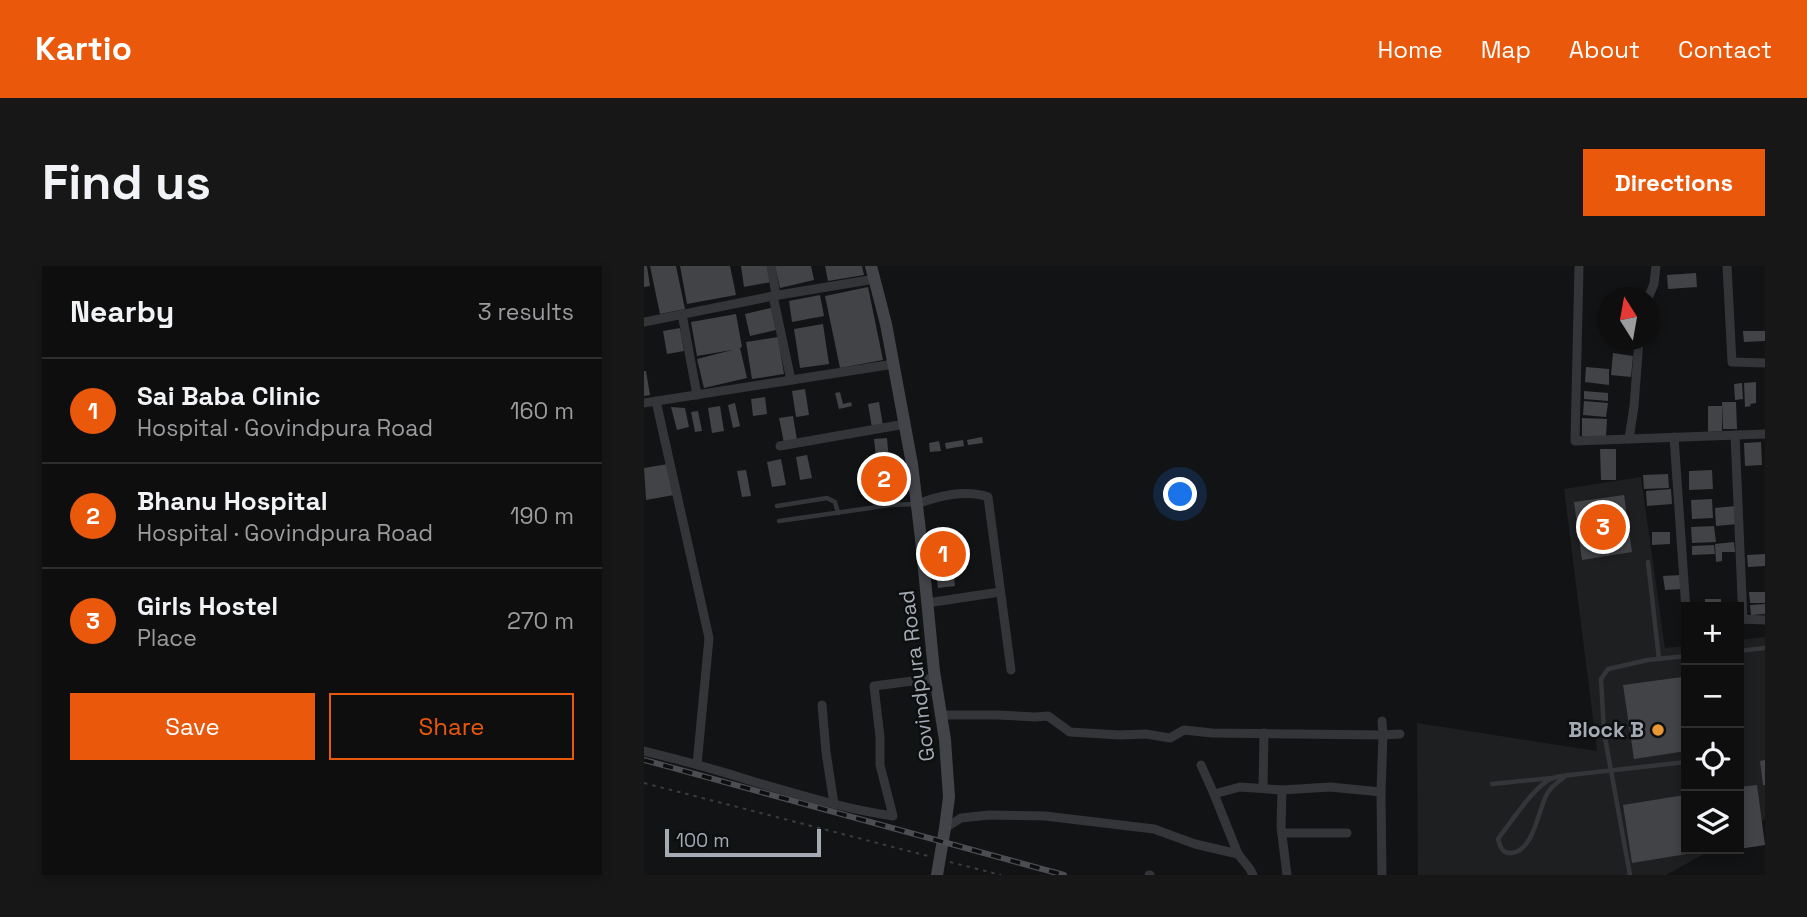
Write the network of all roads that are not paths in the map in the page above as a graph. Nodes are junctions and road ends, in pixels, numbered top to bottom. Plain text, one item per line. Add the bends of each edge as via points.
1 (771, 266) edge
2 (1579, 266) edge
3 (1656, 266) edge
4 (1727, 266) edge
5 (873, 272) edge
6 (1653, 287) edge
7 (775, 296) junction
8 (682, 314) junction
9 (644, 322) edge
10 (1638, 350) edge
11 (894, 363) junction
12 (1765, 363) edge
13 (791, 380) junction
14 (697, 395) junction
15 (656, 401) junction
16 (644, 403) edge
17 (905, 424) junction
18 (1765, 434) edge
19 (1735, 435) junction
20 (1675, 437) junction
21 (1629, 439) junction
22 (780, 446) dead end
23 (917, 504) junction
24 (777, 506) dead end
25 (838, 513) junction
26 (779, 521) dead end
27 (1648, 562) dead end
28 (1000, 592) junction
29 (1685, 602) edge
30 (1740, 602) edge
31 (926, 603) junction
32 (1744, 620) edge
33 (1765, 620) edge
34 (1765, 648) edge
35 (1744, 650) edge
36 (1681, 657) edge
37 (1659, 659) junction
38 (1012, 670) dead end
39 (936, 678) junction
40 (822, 705) dead end
41 (942, 715) junction
42 (1382, 721) dead end
43 (1264, 733) junction
44 (1400, 734) dead end
45 (1383, 735) junction
46 (644, 751) edge
47 (1681, 763) edge
48 (697, 765) junction
49 (1201, 765) dead end
50 (1611, 770) junction
51 (1567, 775) junction
52 (1553, 778) junction
53 (1492, 784) dead end
54 (1263, 788) junction
55 (1282, 790) junction
56 (1381, 792) junction
57 (1214, 794) junction
58 (834, 804) junction
59 (946, 828) junction
60 (1282, 833) junction
61 (1348, 833) dead end
62 (1238, 854) junction
63 (937, 875) edge
64 (1253, 875) edge
65 (1287, 875) edge
66 (1382, 875) edge
67 (1630, 875) edge

1 - 7 street
2 - 21 street via 1575,440
3 - 6 street
4 - 12 street via 1732,362
5 - 7 street
5 - 11 street, Govindpura Road
7 - 8 street
7 - 13 street
8 - 9 street
8 - 14 street
10 - 21 street
11 - 13 street
11 - 17 street, Govindpura Road
13 - 14 street
14 - 15 street
15 - 16 street
15 - 48 street via 709,638
17 - 22 street
17 - 23 street, Govindpura Road
18 - 19 street
19 - 20 street
19 - 30 street
20 - 21 street
20 - 29 street
23 - 25 lane
23 - 28 street via 975,492 988,497
23 - 31 street, Govindpura Road
24 - 25 lane via 827,498 835,502
25 - 26 lane
27 - 37 lane
28 - 31 street
28 - 38 street
31 - 39 street, Govindpura Road
32 - 33 street
34 - 35 lane
36 - 37 lane
37 - 50 lane via 1608,669 1601,679
39 - 41 street, Govindpura Road
39 - 58 street via 874,686 880,765 892,816
40 - 58 street
41 - 43 street via 1048,716 1070,732 1094,734 1170,738 1184,730
41 - 59 street, Govindpura Road via 949,797
42 - 45 street
43 - 45 street
43 - 54 street
44 - 45 street
45 - 56 street
46 - 48 street
47 - 50 lane
48 - 58 street
49 - 57 street
50 - 51 lane
50 - 67 lane
51 - 52 lane
51 - 52 lane via 1546,796 1526,842 1507,854 1498,839 1539,786
52 - 53 lane
54 - 55 street
54 - 57 street via 1240,787
55 - 56 street via 1330,787
55 - 60 street
56 - 66 street
57 - 62 street
59 - 62 street via 961,818 1045,816 1154,829
59 - 63 street, Govindpura Road
60 - 61 street
60 - 65 street
62 - 64 street

